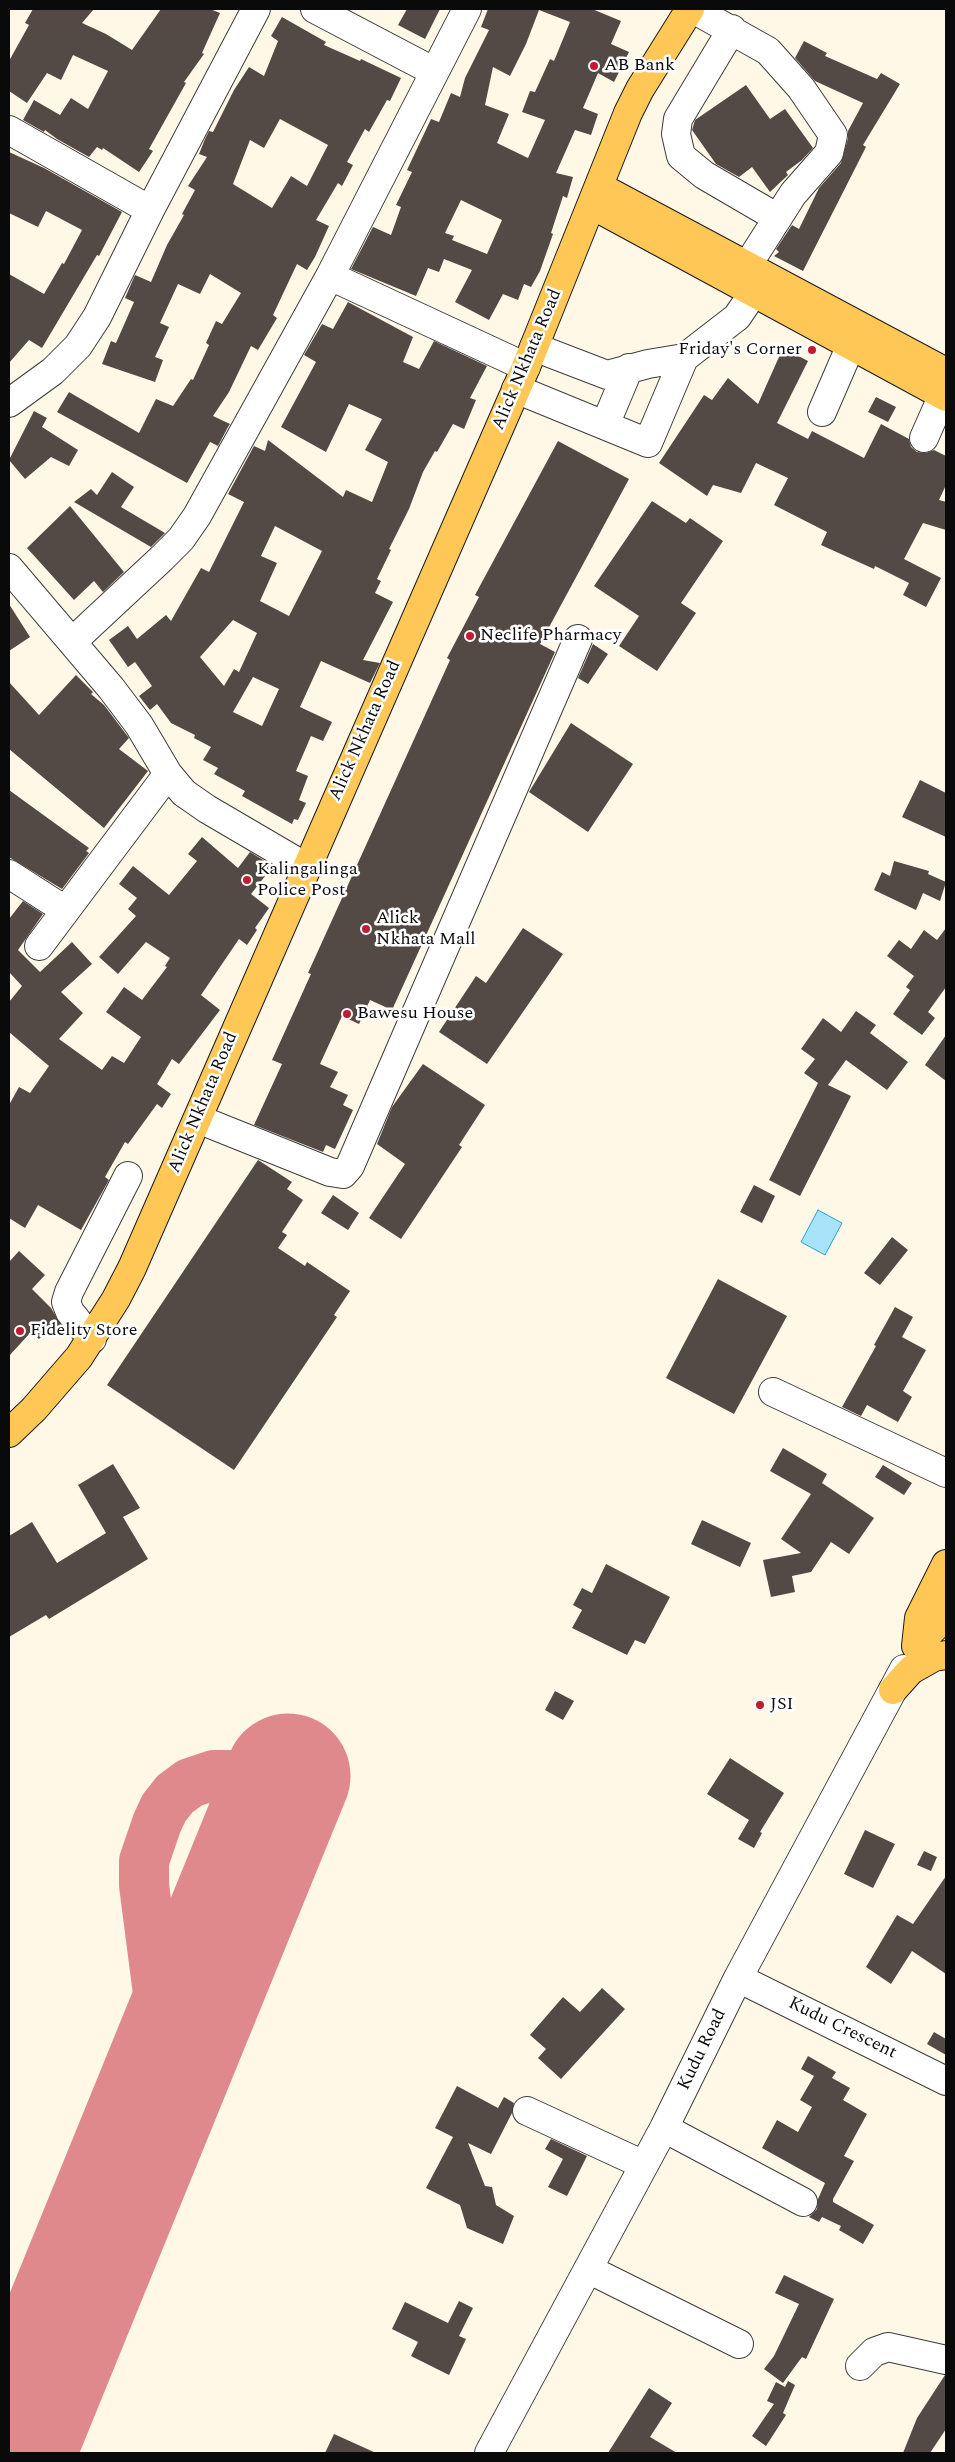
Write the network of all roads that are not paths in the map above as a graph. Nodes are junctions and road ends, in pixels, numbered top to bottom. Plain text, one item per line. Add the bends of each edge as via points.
1 (256, 9) edge
2 (315, 9) edge
3 (467, 9) edge
4 (692, 9) edge
5 (732, 29) junction
6 (433, 71) junction
7 (9, 130) edge
8 (596, 196) junction
9 (150, 210) junction
10 (776, 217) junction
11 (330, 276) junction
12 (754, 277) junction
13 (851, 345) junction
14 (684, 358) junction
15 (526, 368) junction
16 (629, 368) junction
17 (945, 388) edge
18 (9, 403) edge
19 (822, 412) dead end
20 (605, 425) junction
21 (924, 438) dead end
22 (9, 568) edge
23 (578, 639) dead end
24 (73, 641) junction
25 (168, 774) junction
26 (306, 867) junction
27 (9, 874) edge
28 (65, 910) junction
29 (39, 946) dead end
30 (198, 1118) junction
31 (128, 1176) dead end
32 (92, 1339) junction
33 (773, 1392) dead end
34 (9, 1433) edge
35 (946, 1473) edge
36 (946, 1564) edge
37 (938, 1614) edge
38 (916, 1646) joint
39 (946, 1655) edge
40 (893, 1690) junction
41 (738, 1978) junction
42 (946, 2081) edge
43 (527, 2111) dead end
44 (664, 2128) junction
45 (644, 2165) junction
46 (803, 2202) dead end
47 (588, 2269) junction
48 (739, 2344) dead end
49 (946, 2360) edge
50 (860, 2366) dead end
51 (489, 2453) edge

1 - 9 street
2 - 6 street
3 - 6 street
4 - 5 street
4 - 8 main road, Alick Nkhata Road via 636,97
5 - 10 street via 774,57 806,95 833,135 829,153
5 - 10 street via 678,119 676,134 681,156 704,175
6 - 11 street
7 - 9 street
8 - 12 main road
8 - 15 main road, Alick Nkhata Road
9 - 18 street via 97,317 78,346 53,371
10 - 12 street
11 - 15 street
11 - 24 street via 197,516 162,558
12 - 13 main road
12 - 14 street via 737,317
12 - 17 main road
13 - 17 main road
13 - 19 street
14 - 16 street
14 - 20 street via 648,443
15 - 16 street via 607,374
15 - 20 street
15 - 26 main road, Alick Nkhata Road
16 - 20 street
17 - 21 street
22 - 24 street
23 - 30 street via 350,1166 343,1174 330,1172
24 - 25 street via 139,725
25 - 26 street via 184,793 206,809
25 - 28 street
26 - 30 main road, Alick Nkhata Road
27 - 28 street
28 - 29 street
30 - 32 main road, Alick Nkhata Road via 132,1268
31 - 32 street via 66,1302
32 - 34 main road, Alick Nkhata Road via 57,1384
33 - 35 street
36 - 37 main road, Kudu Road
37 - 38 main road, Kudu Road
38 - 40 street, Kudu Road
39 - 40 main road via 934,1657 911,1670
40 - 41 street, Kudu Road
41 - 42 street, Kudu Crescent
41 - 44 street, Kudu Road
43 - 45 street
44 - 45 street, Kudu Road
44 - 46 street
45 - 47 street, Kudu Road
47 - 48 street
47 - 51 street, Kudu Road
49 - 50 street via 888,2347 874,2352

